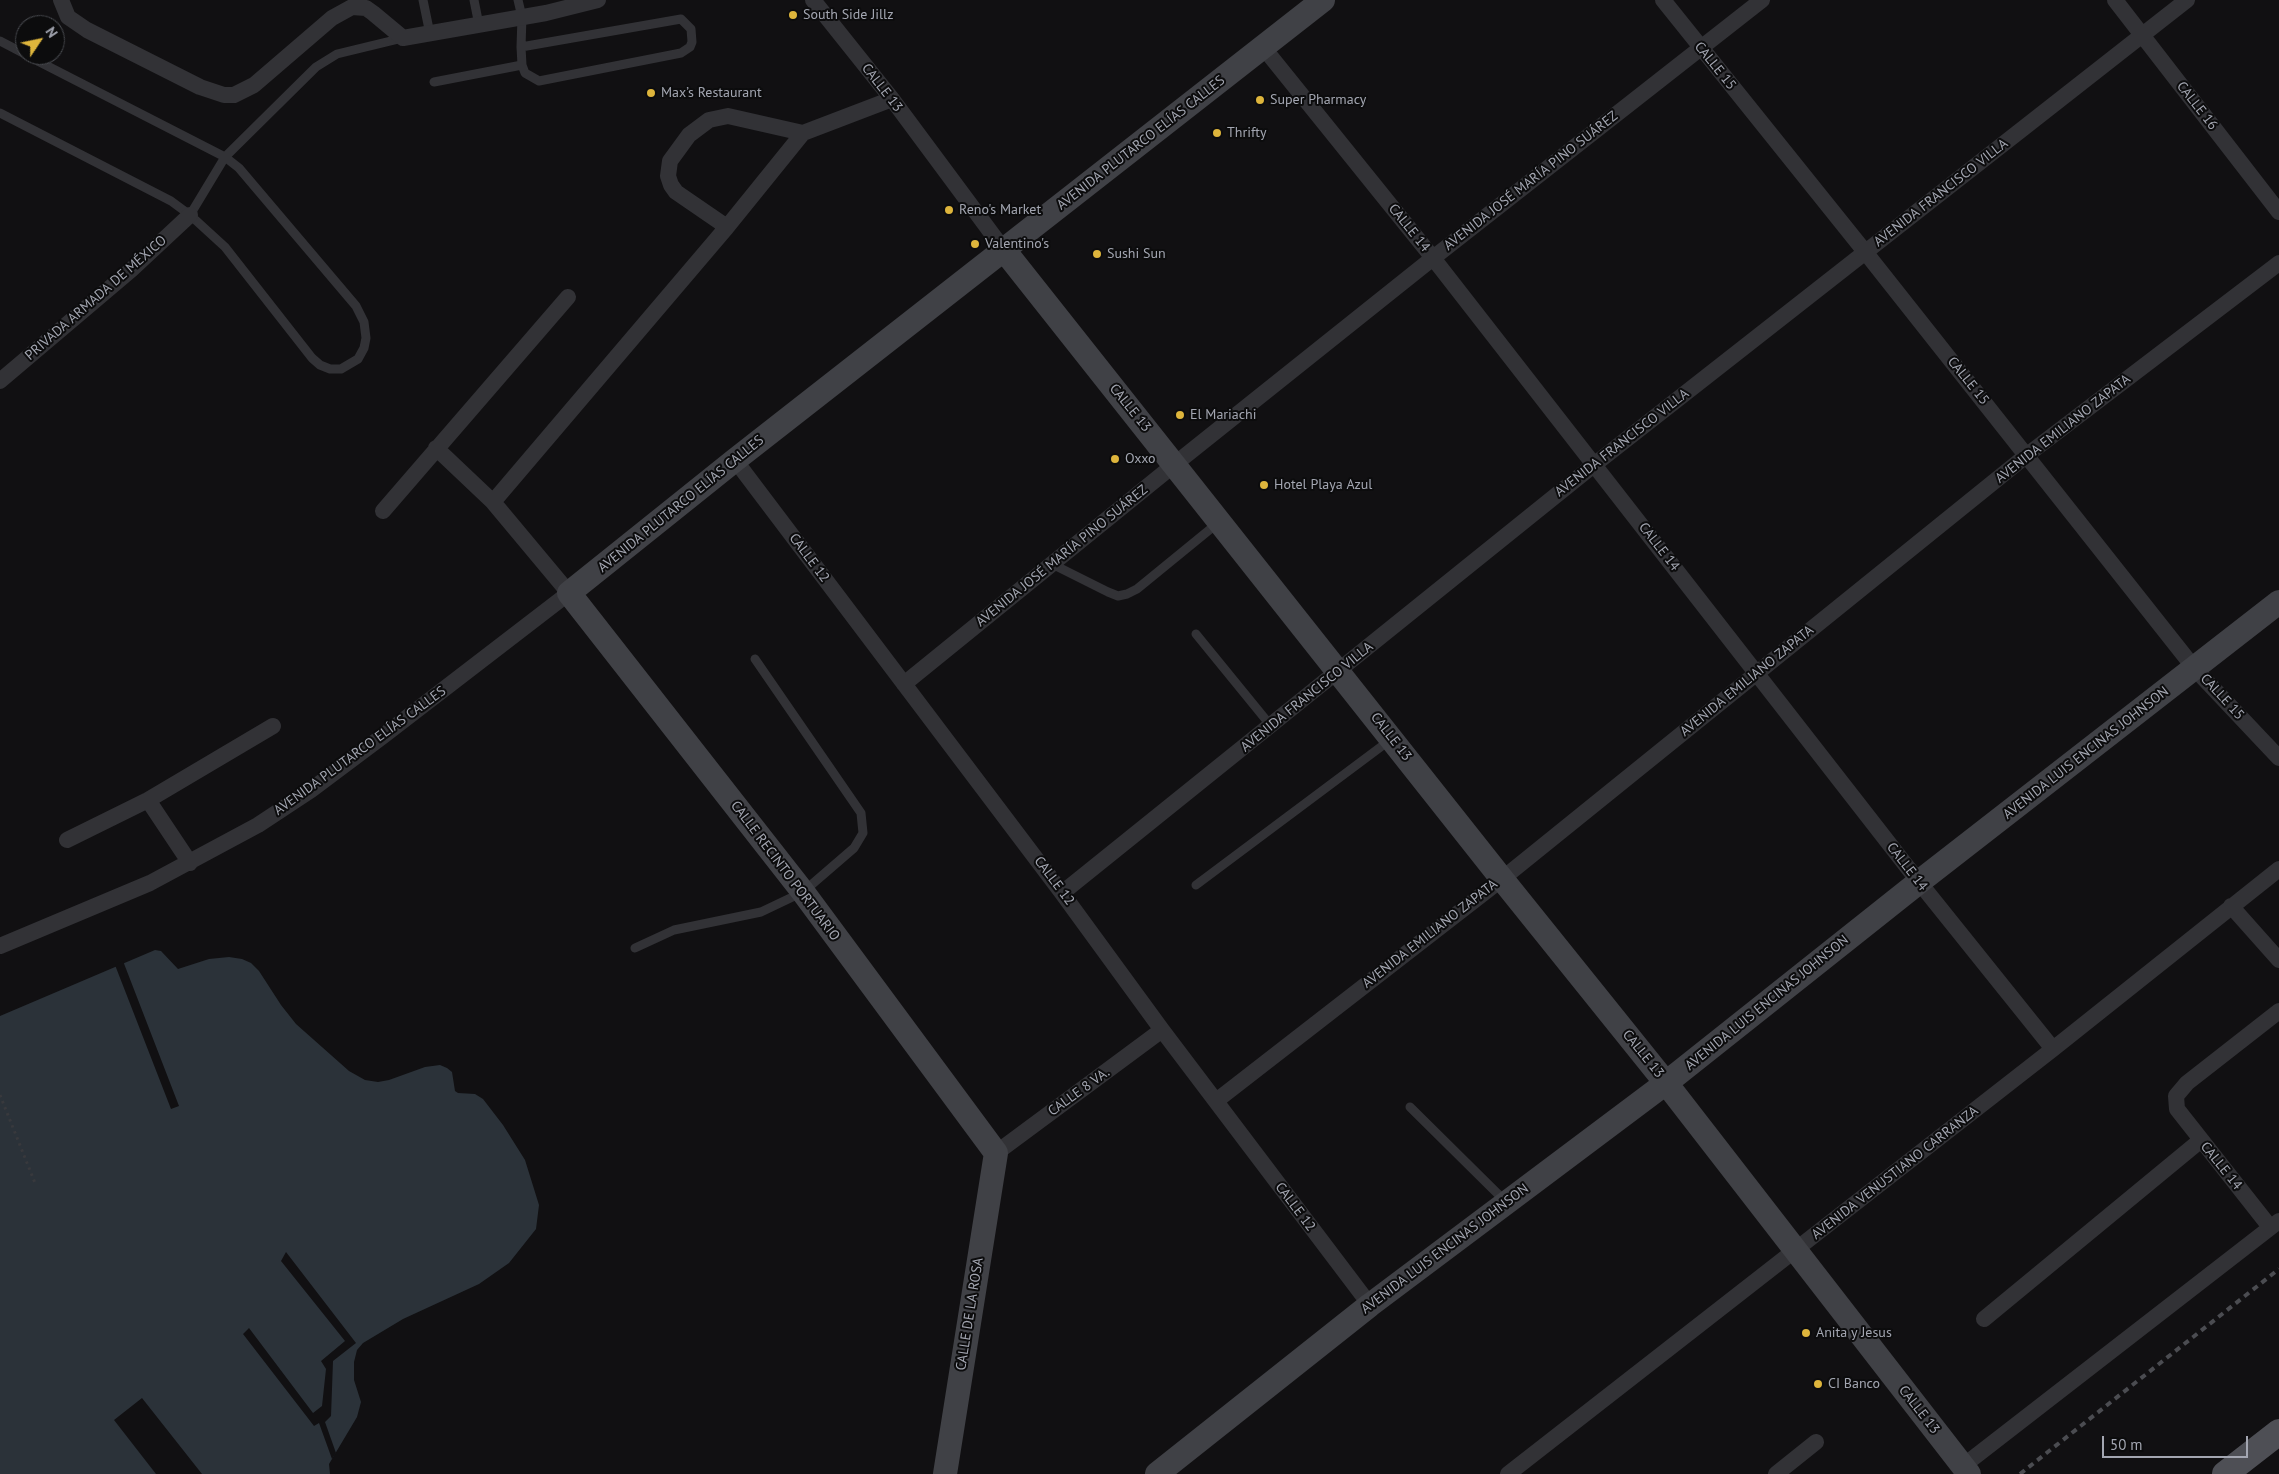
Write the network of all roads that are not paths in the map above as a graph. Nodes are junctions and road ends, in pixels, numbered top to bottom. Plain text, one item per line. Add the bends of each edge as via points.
1 (61, 0) edge
2 (423, 0) edge
3 (474, 0) edge
4 (518, 0) edge
5 (598, 0) edge
6 (814, 0) edge
7 (1323, 0) edge
8 (1663, 0) edge
9 (1762, 0) edge
10 (2115, 0) edge
11 (2187, 0) edge
12 (522, 17) junction
13 (479, 25) junction
14 (430, 34) junction
15 (2142, 35) junction
16 (403, 38) junction
17 (0, 41) edge
18 (521, 47) junction
19 (1263, 47) junction
20 (1701, 48) junction
21 (15, 49) edge
22 (45, 65) edge
23 (522, 65) junction
24 (434, 82) dead end
25 (892, 99) junction
26 (0, 113) edge
27 (803, 133) junction
28 (225, 158) junction
29 (2279, 212) edge
30 (190, 215) junction
31 (727, 227) junction
32 (1004, 250) junction
33 (1866, 253) junction
34 (1433, 258) junction
35 (2279, 263) edge
36 (568, 297) dead end
37 (0, 381) edge
38 (436, 448) junction
39 (2027, 455) junction
40 (735, 460) junction
41 (1175, 464) junction
42 (1595, 464) junction
43 (493, 502) junction
44 (383, 511) dead end
45 (1220, 521) junction
46 (1052, 564) junction
47 (569, 592) junction
48 (2279, 602) edge
49 (1196, 634) dead end
50 (755, 659) dead end
51 (2195, 669) junction
52 (1339, 671) junction
53 (1756, 674) junction
54 (904, 684) junction
55 (273, 726) dead end
56 (1271, 726) junction
57 (1392, 739) junction
58 (2279, 758) edge
59 (148, 800) junction
60 (67, 840) dead end
61 (190, 863) junction
62 (2279, 869) edge
63 (1502, 878) junction
64 (1919, 882) junction
65 (1196, 885) dead end
66 (803, 892) junction
67 (1062, 893) junction
68 (2231, 906) junction
69 (0, 946) edge
70 (635, 948) dead end
71 (2279, 960) edge
72 (2279, 1012) edge
73 (1162, 1030) junction
74 (2053, 1049) junction
75 (1666, 1083) junction
76 (1216, 1101) junction
77 (1410, 1107) dead end
78 (2201, 1140) junction
79 (996, 1153) junction
80 (1507, 1203) junction
81 (2275, 1224) edge
82 (1795, 1251) junction
83 (1370, 1305) junction
84 (1984, 1319) dead end
85 (2279, 1432) edge
86 (1816, 1442) dead end
87 (1966, 1470) edge
88 (945, 1474) edge
89 (1158, 1474) edge
90 (1508, 1474) edge
91 (1776, 1474) edge
92 (2225, 1474) edge

1 - 16 street via 68,17 80,26 200,87 224,95 248,90 332,18 352,7 366,8
2 - 14 lane
3 - 13 lane
4 - 12 lane
5 - 12 street
6 - 25 street, CALLE 13
7 - 19 street, AVENIDA PLUTARCO ELÍAS CALLES
8 - 20 street, CALLE 15
9 - 20 street, AVENIDA JOSÉ MARÍA PINO SUÁREZ
10 - 15 street, CALLE 16
11 - 15 street, AVENIDA FRANCISCO VILLA
12 - 13 street
12 - 18 lane
13 - 14 street
14 - 16 street
15 - 29 street, CALLE 16
15 - 33 street, AVENIDA FRANCISCO VILLA
16 - 28 lane via 337,54 316,67
17 - 21 lane
18 - 23 lane
18 - 23 lane via 681,19 691,29 692,42 681,53 545,81 530,77
19 - 32 street, AVENIDA PLUTARCO ELÍAS CALLES
19 - 34 street, CALLE 14
20 - 33 street, CALLE 15
20 - 34 street, AVENIDA JOSÉ MARÍA PINO SUÁREZ
22 - 28 lane
23 - 24 lane
25 - 27 street
25 - 32 street, CALLE 13
26 - 30 lane via 162,196
27 - 31 street
27 - 31 street via 728,116 709,120 689,135 670,162 668,176 671,185 676,192
28 - 30 lane
28 - 30 lane via 251,180 356,306 364,322 366,338 358,359 341,369 320,365 225,247
30 - 37 street, PRIVADA ARMADA DE MÉXICO via 132,270
31 - 43 street
32 - 40 street, AVENIDA PLUTARCO ELÍAS CALLES
32 - 41 street, CALLE 13
33 - 39 street, CALLE 15
33 - 42 street, AVENIDA FRANCISCO VILLA
34 - 41 street, AVENIDA JOSÉ MARÍA PINO SUÁREZ
34 - 42 street, CALLE 14
35 - 39 street, AVENIDA EMILIANO ZAPATA
36 - 38 street
38 - 43 street
38 - 44 street
39 - 51 street, CALLE 15
39 - 53 street, AVENIDA EMILIANO ZAPATA
40 - 47 street, AVENIDA PLUTARCO ELÍAS CALLES
40 - 54 street, CALLE 12
41 - 45 street, CALLE 13
41 - 46 street, AVENIDA JOSÉ MARÍA PINO SUÁREZ
42 - 52 street, AVENIDA FRANCISCO VILLA
42 - 53 street, CALLE 14
43 - 47 street
45 - 46 lane via 1127,594 1118,596 1108,592
45 - 52 street, CALLE 13
46 - 54 street, AVENIDA JOSÉ MARÍA PINO SUÁREZ
47 - 61 street, AVENIDA PLUTARCO ELÍAS CALLES via 311,790 258,825
47 - 66 street, CALLE RECINTO PORTUARIO
48 - 51 street, AVENIDA LUIS ENCINAS JOHNSON
49 - 56 lane
50 - 66 lane via 861,813 863,833 854,848
51 - 58 street, CALLE 15
51 - 64 street, AVENIDA LUIS ENCINAS JOHNSON
52 - 56 street, AVENIDA FRANCISCO VILLA
52 - 57 street, CALLE 13
53 - 63 street, AVENIDA EMILIANO ZAPATA
53 - 64 street, CALLE 14
54 - 67 street, CALLE 12
55 - 59 street
56 - 67 street, AVENIDA FRANCISCO VILLA
57 - 63 street, CALLE 13
57 - 65 lane
59 - 60 street
59 - 61 street
61 - 69 street, AVENIDA PLUTARCO ELÍAS CALLES via 92,909
62 - 68 street, AVENIDA VENUSTIANO CARRANZA
63 - 75 street, CALLE 13
63 - 76 street, AVENIDA EMILIANO ZAPATA
64 - 74 street, CALLE 14
64 - 75 street, AVENIDA LUIS ENCINAS JOHNSON
66 - 70 lane via 761,912 674,930
66 - 79 street, CALLE RECINTO PORTUARIO
67 - 73 street, CALLE 12
68 - 71 street
68 - 74 street, AVENIDA VENUSTIANO CARRANZA
72 - 78 street, CALLE 14 via 2187,1083 2176,1096 2177,1109
73 - 76 street, CALLE 12
73 - 79 street, CALLE 8 VA.
74 - 82 street, AVENIDA VENUSTIANO CARRANZA
75 - 80 street, AVENIDA LUIS ENCINAS JOHNSON
75 - 82 street, CALLE 13
76 - 83 street, CALLE 12
77 - 80 lane
78 - 81 street, CALLE 14
78 - 84 street
79 - 88 street, CALLE DE LA ROSA
80 - 83 street, AVENIDA LUIS ENCINAS JOHNSON
81 - 87 street
82 - 87 street, CALLE 13
82 - 90 street, AVENIDA VENUSTIANO CARRANZA
83 - 89 street, AVENIDA LUIS ENCINAS JOHNSON
85 - 92 main road
86 - 91 street

